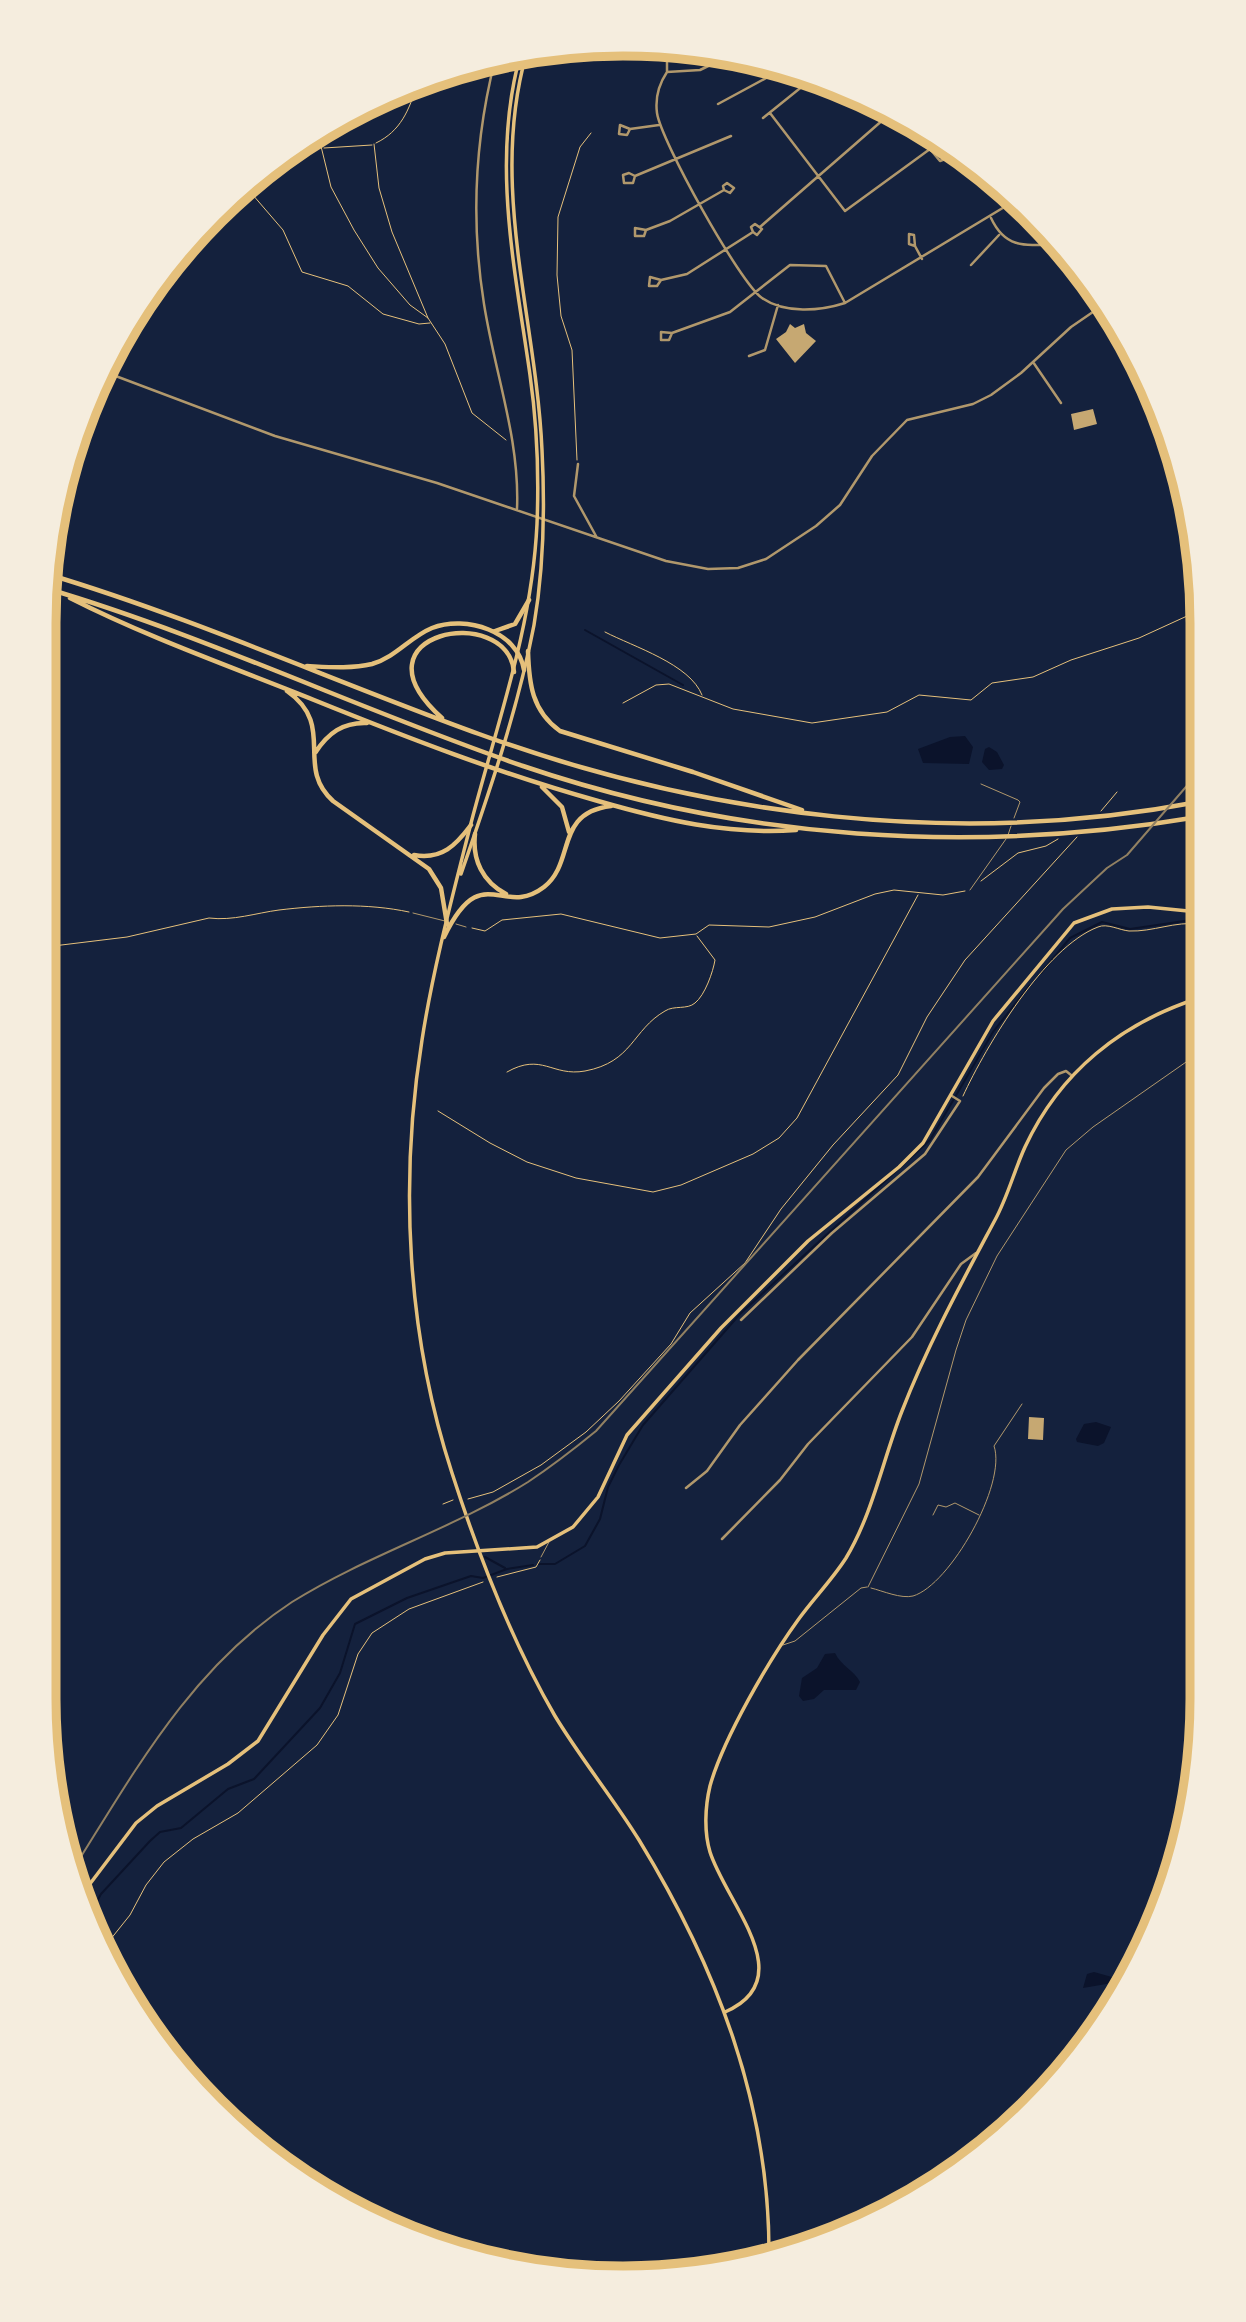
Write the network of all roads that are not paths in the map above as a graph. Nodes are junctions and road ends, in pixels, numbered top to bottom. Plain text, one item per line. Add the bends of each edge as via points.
1 (667, 58) edge
2 (713, 64) edge
3 (524, 65) edge
4 (518, 66) edge
5 (493, 71) edge
6 (667, 72) junction
7 (767, 74) edge
8 (804, 86) edge
9 (718, 104) dead end
10 (770, 113) junction
11 (763, 118) dead end
12 (884, 119) edge
13 (659, 125) junction
14 (630, 129) dead end
15 (731, 136) dead end
16 (928, 146) edge
17 (930, 149) junction
18 (947, 158) edge
19 (676, 161) junction
20 (635, 176) dead end
21 (818, 178) junction
22 (724, 190) dead end
23 (700, 206) junction
24 (1007, 206) edge
25 (991, 218) junction
26 (760, 227) junction
27 (646, 230) dead end
28 (752, 232) junction
29 (999, 235) junction
30 (1044, 244) edge
31 (915, 246) dead end
32 (728, 250) junction
33 (922, 259) junction
34 (971, 265) dead end
35 (660, 280) dead end
36 (755, 293) junction
37 (845, 303) junction
38 (778, 305) junction
39 (1095, 310) edge
40 (672, 333) dead end
41 (749, 356) dead end
42 (1033, 362) junction
43 (112, 377) edge
44 (1060, 404) dead end
45 (578, 464) road end
46 (517, 510) junction
47 (596, 536) junction
48 (58, 578) edge
49 (57, 592) edge
50 (60, 593) junction
51 (529, 600) junction
52 (490, 631) junction
53 (528, 651) junction
54 (519, 652) junction
55 (302, 666) junction
56 (524, 670) junction
57 (514, 672) junction
58 (281, 687) junction
59 (445, 721) junction
60 (372, 723) junction
61 (315, 753) junction
62 (981, 784) dead end
63 (538, 785) junction
64 (1190, 803) edge
65 (615, 806) junction
66 (810, 813) junction
67 (1190, 818) edge
68 (471, 825) junction
69 (807, 829) junction
70 (569, 833) junction
71 (475, 834) junction
72 (410, 854) junction
73 (970, 890) road end
74 (455, 893) junction
75 (510, 896) junction
76 (1190, 911) edge
77 (413, 913) road end
78 (447, 923) junction
79 (466, 927) road end
80 (443, 937) junction
81 (1190, 1002) edge
82 (1190, 1060) edge
83 (1071, 1075) junction
84 (953, 1096) junction
85 (827, 1226) junction
86 (832, 1232) junction
87 (976, 1253) junction
88 (741, 1320) dead end
89 (1022, 1404) dead end
90 (686, 1488) dead end
91 (933, 1515) dead end
92 (981, 1516) junction
93 (722, 1539) dead end
94 (549, 1542) junction
95 (541, 1556) road end
96 (869, 1587) junction
97 (780, 1645) junction
98 (88, 1886) edge
99 (725, 2011) junction
100 (769, 2247) edge

1 - 6 street
2 - 6 street via 700,70
3 - 53 main road via 513,120 512,190 540,415 544,509
4 - 51 main road via 507,121 506,181 534,415 537,526
5 - 46 street via 483,116 477,247 484,305 516,448
6 - 13 street via 657,97
7 - 9 street
8 - 10 street
10 - 11 street
10 - 21 street
12 - 21 street
13 - 14 street
13 - 19 street
15 - 19 street
16 - 17 street
17 - 18 street via 940,161
17 - 21 street via 845,211
19 - 20 street
19 - 23 street
21 - 26 street
22 - 23 street
23 - 27 street
23 - 32 street
24 - 25 street
25 - 29 street
25 - 33 street
26 - 28 street via 757,235
26 - 28 street via 755,224
28 - 32 street
29 - 30 street via 1020,244
29 - 34 street
31 - 33 street
32 - 35 street via 687,274
32 - 36 street
33 - 37 street
36 - 37 street via 790,265 826,266
36 - 38 street
36 - 40 street via 730,312
37 - 38 street via 816,309
38 - 41 street via 765,350
39 - 42 street
42 - 44 street
42 - 47 street via 973,404 907,421 872,456 841,505 766,559 738,568 688,567
43 - 46 street via 275,436
45 - 47 street via 574,496
46 - 47 street
48 - 55 highway via 159,610
49 - 50 highway
50 - 58 highway via 143,633
50 - 69 highway via 161,626 552,775 673,807
51 - 52 highway via 515,624
51 - 54 main road
52 - 54 highway via 506,638
52 - 55 highway via 464,624 443,625 371,664
53 - 56 main road
53 - 66 highway via 534,700 560,732
54 - 56 highway
54 - 57 main road
55 - 59 highway
56 - 71 main road
57 - 59 highway via 508,653 492,641 463,633 445,633 429,640 412,668 415,689
57 - 68 main road
58 - 60 highway
58 - 61 highway via 309,713
59 - 66 highway via 629,781
60 - 61 highway via 336,729
60 - 63 highway
61 - 72 highway via 316,775 326,794
62 - 73 lane via 1020,802 1001,849
63 - 65 highway
63 - 70 highway via 562,807
64 - 66 highway via 994,823 928,823
65 - 69 highway via 712,829
65 - 70 highway via 589,813
67 - 69 highway via 995,837
68 - 72 highway via 444,853
68 - 74 main road
70 - 75 highway via 547,884 533,893
71 - 74 main road
71 - 75 highway via 483,874
72 - 78 highway via 436,878
74 - 78 main road
75 - 80 highway via 486,894 469,899 455,913
76 - 84 main road via 1112,909 1074,923 993,1021
77 - 79 lane
78 - 80 main road
80 - 99 main road via 421,1046 410,1168 413,1272 431,1395 451,1471 525,1661 559,1722 639,1840 706,1964
81 - 83 main road via 1145,1019
82 - 96 lane via 1066,1150 997,1256 959,1340 919,1484
83 - 87 main road via 1034,1128 1008,1193
83 - 90 street via 1066,1071 1058,1074 1044,1088 978,1177 799,1360 740,1425 707,1471
84 - 85 main road via 923,1143
84 - 86 street via 959,1100 925,1154
85 - 86 street
85 - 94 main road via 681,1373 627,1435 591,1506 573,1527
86 - 88 street
87 - 93 street via 961,1265 912,1337
87 - 97 main road via 902,1410 867,1513 846,1558
89 - 92 lane via 994,1447 997,1466
91 - 92 lane via 938,1505 955,1503
92 - 96 lane via 928,1588 908,1597
94 - 95 lane
94 - 98 main road via 425,1559 351,1599 323,1635 258,1741 136,1823
96 - 97 lane via 861,1588 795,1641
97 - 99 main road via 721,1758 706,1813 709,1848 720,1879 761,1962 751,1997
99 - 100 main road via 752,2096

